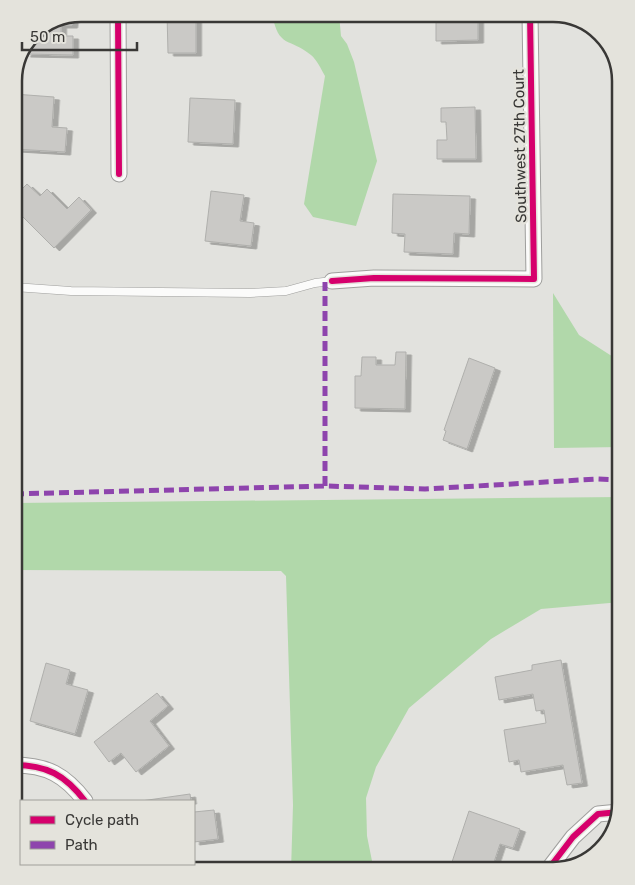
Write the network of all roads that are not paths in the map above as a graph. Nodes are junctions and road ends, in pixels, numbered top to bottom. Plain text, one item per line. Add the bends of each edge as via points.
1 (118, 22) edge
2 (530, 23) edge
3 (119, 174) dead end
4 (332, 281) joint
5 (23, 288) edge
6 (22, 765) edge
7 (84, 800) edge
8 (612, 813) edge
9 (554, 862) edge

1 - 3 street
2 - 4 street, Southwest 27th Court via 534,278
4 - 5 lane via 250,293
6 - 7 street via 58,773
8 - 9 street via 598,814 573,837

